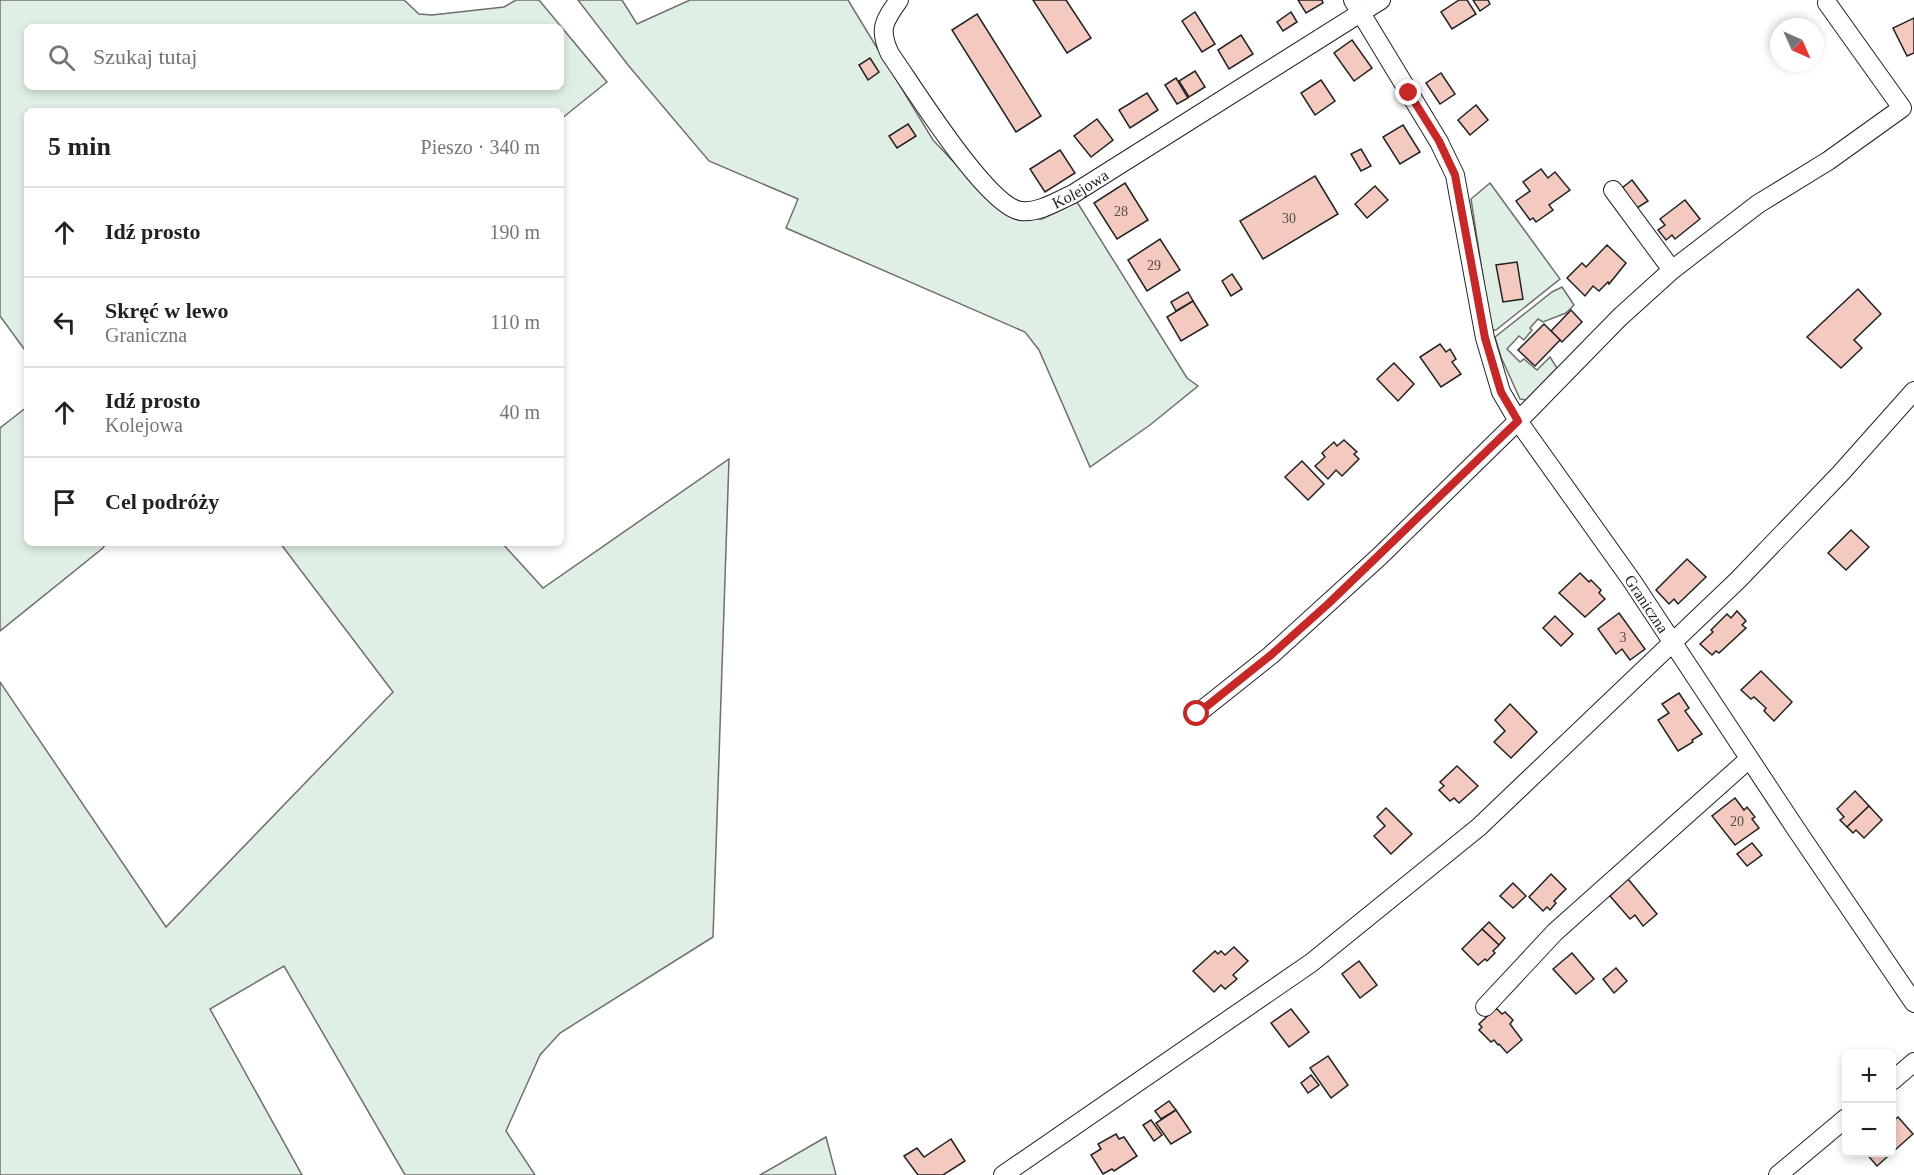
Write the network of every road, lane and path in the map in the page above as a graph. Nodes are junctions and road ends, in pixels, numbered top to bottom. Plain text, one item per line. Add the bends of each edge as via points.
1 (899, 0) edge
2 (1381, 0) edge
3 (1827, 3) dead end
4 (1357, 6) edge
5 (1613, 190) dead end
6 (1672, 270) junction
7 (1914, 391) edge
8 (1518, 421) junction
9 (1672, 642) junction
10 (1197, 714) dead end
11 (1749, 759) junction
12 (1914, 1003) edge
13 (1485, 1007) dead end
14 (1914, 1062) edge
15 (1896, 1078) edge
16 (1842, 1121) edge
17 (1003, 1175) edge
18 (1778, 1175) edge

1 - 4 street, Kolejowa via 883,25 883,40 890,54 982,182 1004,203 1020,211 1037,210 1073,194
2 - 4 street, Kolejowa
3 - 6 street via 1902,108 1758,204
4 - 8 street, Graniczna via 1439,141 1455,175 1485,338 1501,392
5 - 6 street
6 - 8 street
7 - 9 street via 1799,517
8 - 9 street, Graniczna
8 - 10 street via 1328,604
9 - 11 street, Graniczna
9 - 17 street via 1479,827 1311,963
11 - 12 street, Graniczna
11 - 13 street via 1555,932
14 - 15 street
16 - 18 street

